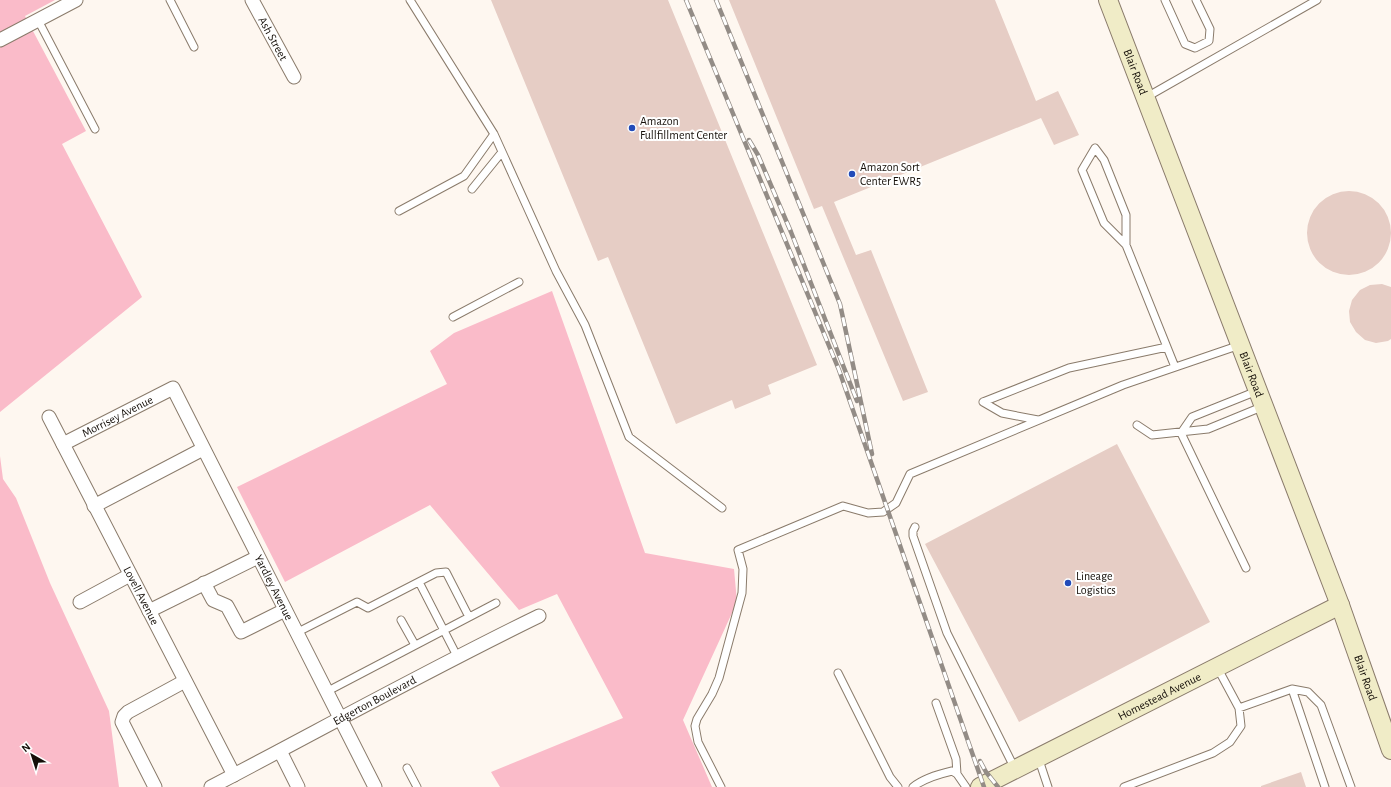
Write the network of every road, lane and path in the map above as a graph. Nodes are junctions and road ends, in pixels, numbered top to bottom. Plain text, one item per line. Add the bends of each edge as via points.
1 (76, 0) edge
2 (170, 0) edge
3 (252, 0) edge
4 (410, 0) edge
5 (1108, 0) edge
6 (1165, 0) edge
7 (1196, 0) edge
8 (1317, 0) edge
9 (38, 20) junction
10 (0, 40) edge
11 (194, 48) dead end
12 (294, 77) dead end
13 (1145, 98) junction
14 (95, 130) dead end
15 (494, 134) junction
16 (502, 152) junction
17 (472, 189) dead end
18 (399, 211) dead end
19 (1126, 246) junction
20 (519, 282) dead end
21 (453, 316) dead end
22 (1240, 345) junction
23 (1167, 347) junction
24 (1175, 367) junction
25 (172, 388) joint
26 (1261, 399) junction
27 (49, 417) dead end
28 (1038, 421) junction
29 (1137, 425) dead end
30 (1181, 433) junction
31 (63, 444) junction
32 (203, 448) junction
33 (94, 506) junction
34 (722, 508) dead end
35 (915, 527) dead end
36 (258, 557) junction
37 (1246, 568) dead end
38 (130, 575) junction
39 (419, 582) junction
40 (204, 583) junction
41 (80, 602) dead end
42 (496, 603) dead end
43 (1340, 605) junction
44 (285, 610) junction
45 (149, 611) junction
46 (538, 616) dead end
47 (469, 617) junction
48 (401, 620) dead end
49 (444, 630) junction
50 (296, 633) junction
51 (415, 645) junction
52 (457, 656) junction
53 (1217, 667) junction
54 (838, 673) dead end
55 (186, 681) junction
56 (1292, 689) junction
57 (326, 692) junction
58 (936, 703) dead end
59 (1239, 708) junction
60 (340, 720) junction
61 (1391, 750) edge
62 (280, 751) junction
63 (1038, 757) junction
64 (407, 768) dead end
65 (1016, 769) junction
66 (957, 774) junction
67 (234, 775) junction
68 (216, 786) edge
69 (155, 787) edge
70 (298, 787) edge
71 (375, 787) edge
72 (417, 787) edge
73 (721, 787) edge
74 (898, 787) edge
75 (913, 787) edge
76 (966, 787) edge
77 (980, 787) edge
78 (1048, 787) edge
79 (1124, 787) edge
80 (1325, 787) edge
81 (1351, 787) edge

1 - 9 street
2 - 11 lane
3 - 12 street, Ash Street
4 - 15 lane
5 - 13 street, Blair Road
6 - 7 lane via 1185,44 1195,48 1209,41 1210,29
8 - 13 lane
9 - 10 street
9 - 14 lane
13 - 22 street, Blair Road
15 - 16 lane
15 - 18 lane via 464,176
16 - 17 lane
16 - 34 lane via 556,271 585,324 629,437
19 - 19 lane via 1126,215 1104,160 1095,148 1082,170 1104,223
19 - 23 lane
20 - 21 lane
22 - 24 lane
22 - 26 street, Blair Road
23 - 24 lane
23 - 28 lane via 1069,368 983,402 1002,413
24 - 28 lane via 1123,385
25 - 31 street, Morrisey Avenue
25 - 32 street, Yardley Avenue
26 - 30 lane via 1208,429
26 - 30 lane via 1192,417
26 - 43 street, Blair Road
27 - 31 street, Lovell Avenue
28 - 73 lane via 910,474 896,503 883,512 868,513 843,506 738,550 742,569 742,593 719,678 697,719 696,726 698,742
29 - 30 lane via 1152,435
30 - 37 lane
31 - 33 street, Lovell Avenue
32 - 33 street
32 - 36 street, Yardley Avenue
33 - 38 street, Lovell Avenue
35 - 65 lane via 913,536 944,624
36 - 40 street
36 - 44 street, Yardley Avenue
38 - 41 street
38 - 45 street, Lovell Avenue
39 - 47 lane via 436,573 446,572
39 - 49 lane
39 - 50 lane via 368,608 357,602
40 - 44 street via 213,600 227,606 241,632
40 - 45 street
42 - 47 lane
43 - 53 street, Homestead Avenue
43 - 61 street, Blair Road
44 - 50 street, Yardley Avenue
45 - 55 street, Lovell Avenue
46 - 52 street, Edgerton Boulevard
47 - 49 lane
48 - 51 lane
49 - 51 lane
49 - 52 lane
50 - 57 street, Yardley Avenue
51 - 57 lane
52 - 60 street, Edgerton Boulevard
53 - 59 lane
53 - 63 street, Homestead Avenue
54 - 74 lane via 890,777
55 - 67 street, Lovell Avenue
55 - 69 street via 128,712 122,722
56 - 59 lane
56 - 80 lane
56 - 81 lane via 1308,692 1321,705
57 - 60 street, Yardley Avenue
58 - 66 lane via 956,759
59 - 79 lane via 1241,726 1230,742 1213,753
60 - 62 street, Edgerton Boulevard
60 - 71 street, Yardley Avenue
62 - 67 street, Edgerton Boulevard
62 - 70 street
63 - 65 street, Homestead Avenue
63 - 78 lane
64 - 72 lane
65 - 77 street, Homestead Avenue
66 - 75 lane via 952,771 946,772
66 - 76 lane
67 - 68 street, Edgerton Boulevard

